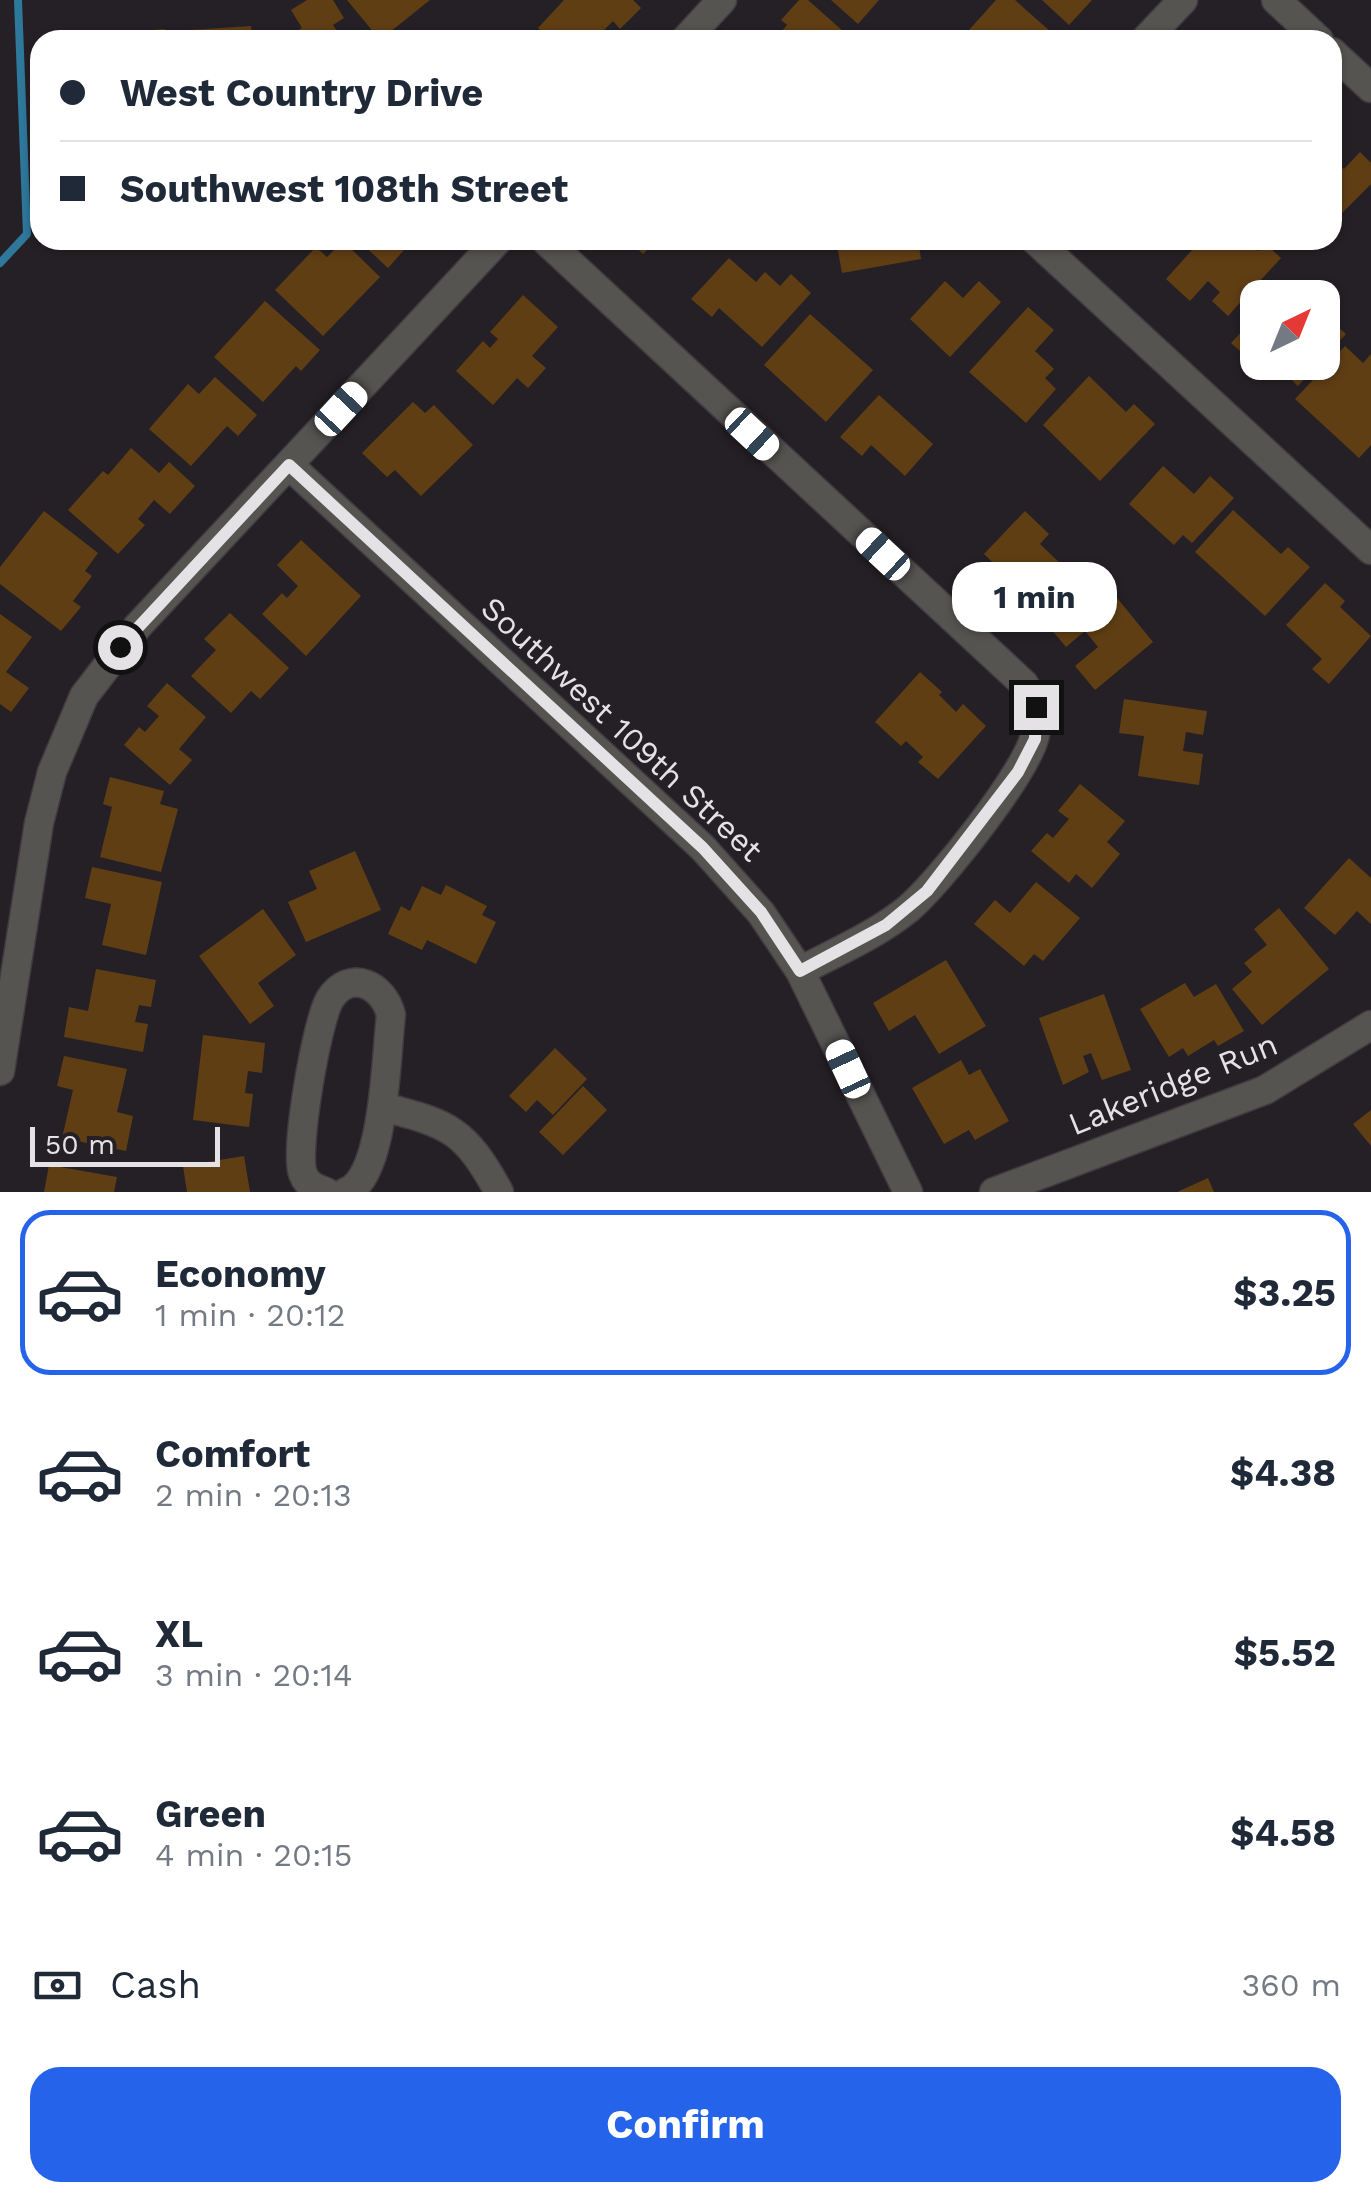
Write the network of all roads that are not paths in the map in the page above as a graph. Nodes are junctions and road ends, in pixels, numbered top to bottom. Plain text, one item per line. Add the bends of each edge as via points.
1 (722, 0) edge
2 (1183, 0) edge
3 (1276, 0) edge
4 (694, 30) edge
5 (1154, 30) edge
6 (1308, 30) edge
7 (1342, 61) edge
8 (1371, 88) edge
9 (489, 250) edge
10 (555, 250) edge
11 (1046, 250) edge
12 (289, 465) junction
13 (1371, 550) edge
14 (800, 971) junction
15 (1371, 1025) edge
16 (0, 1071) edge
17 (383, 1107) junction
18 (326, 1192) edge
19 (346, 1192) edge
20 (499, 1192) edge
21 (908, 1192) edge
22 (994, 1192) edge

1 - 4 street
2 - 5 street
3 - 6 street
7 - 8 street
9 - 12 street
10 - 14 street via 1024,684 1036,707 1035,739 1018,772 927,891 886,925
11 - 13 street
12 - 14 street, Southwest 109th Street via 703,848 761,912
12 - 16 street via 138,626 84,696 67,731 39,823
14 - 21 street, Southwest 109th Street
15 - 22 street, Lakeridge Run via 1265,1090
17 - 18 street via 391,1016 376,988 354,982 331,998 318,1030 299,1157 306,1180
17 - 19 street via 366,1173
17 - 20 street via 458,1134

